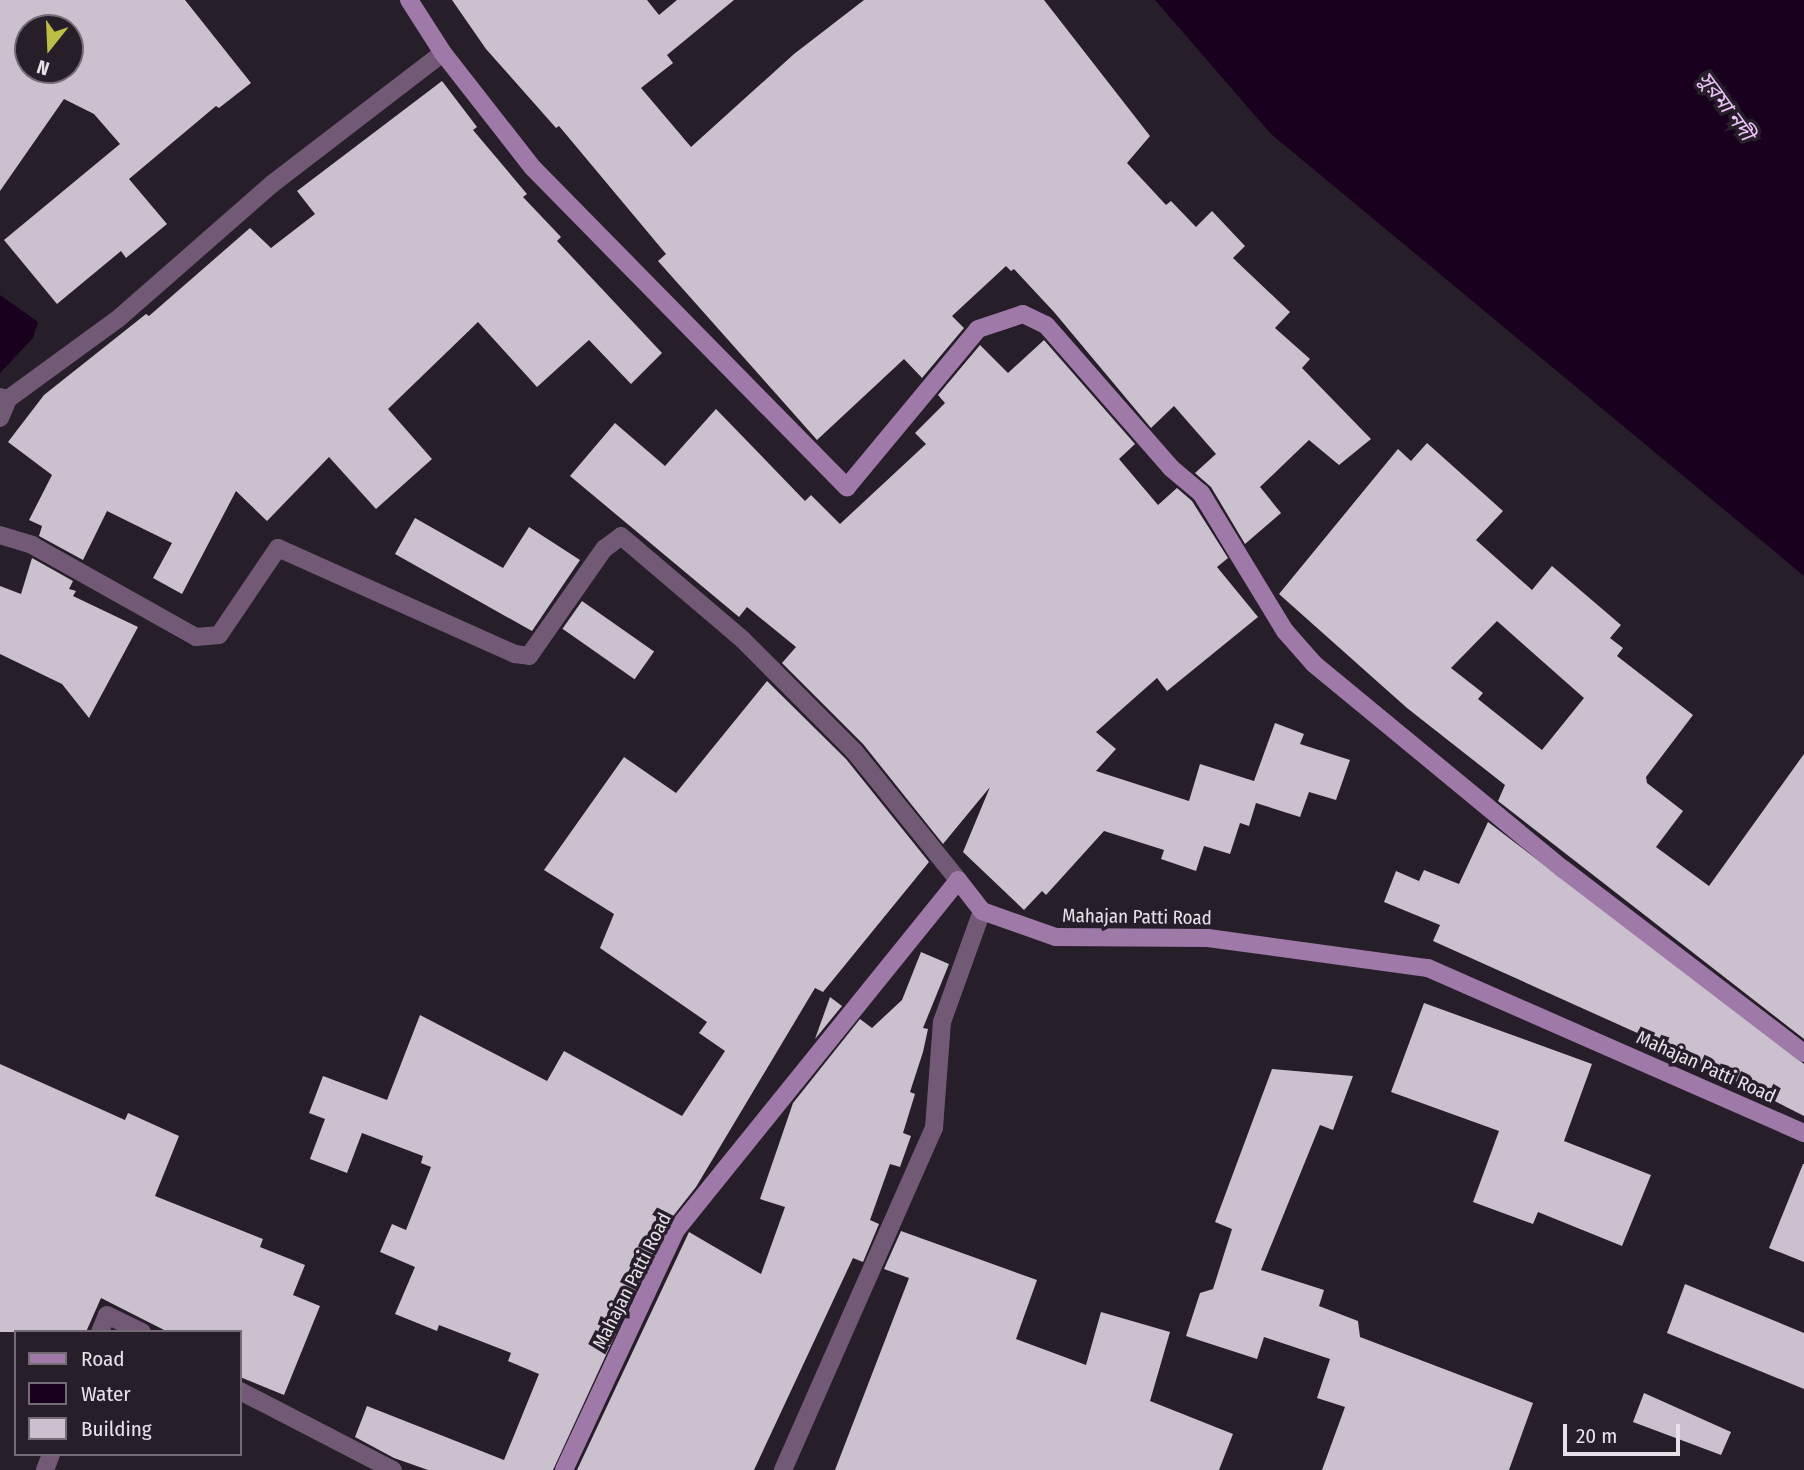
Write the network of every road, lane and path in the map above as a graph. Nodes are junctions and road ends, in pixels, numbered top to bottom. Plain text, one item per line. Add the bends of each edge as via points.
1 (409, 0) edge
2 (443, 53) junction
3 (4, 398) edge
4 (0, 418) edge
5 (0, 535) edge
6 (958, 880) junction
7 (982, 911) junction
8 (1804, 1054) edge
9 (1804, 1133) edge
10 (101, 1330) edge
11 (138, 1330) edge
12 (242, 1392) edge
13 (393, 1470) edge
14 (564, 1470) edge
15 (783, 1470) edge

1 - 2 street
2 - 3 street via 272,184 119,318
2 - 8 street via 533,167 847,487 978,329 1023,314 1046,325 1171,468 1200,493 1284,631 1314,664 1563,869
3 - 4 street
5 - 6 street via 32,545 196,637 219,635 278,548 515,654 529,656 604,549 621,537 743,640 854,751
6 - 7 street
6 - 14 street, Mahajan Patti Road via 676,1230
7 - 9 street, Mahajan Patti Road via 1056,937 1208,938 1428,968
7 - 15 street via 942,1021 934,1128
10 - 11 street via 107,1315
12 - 13 street

